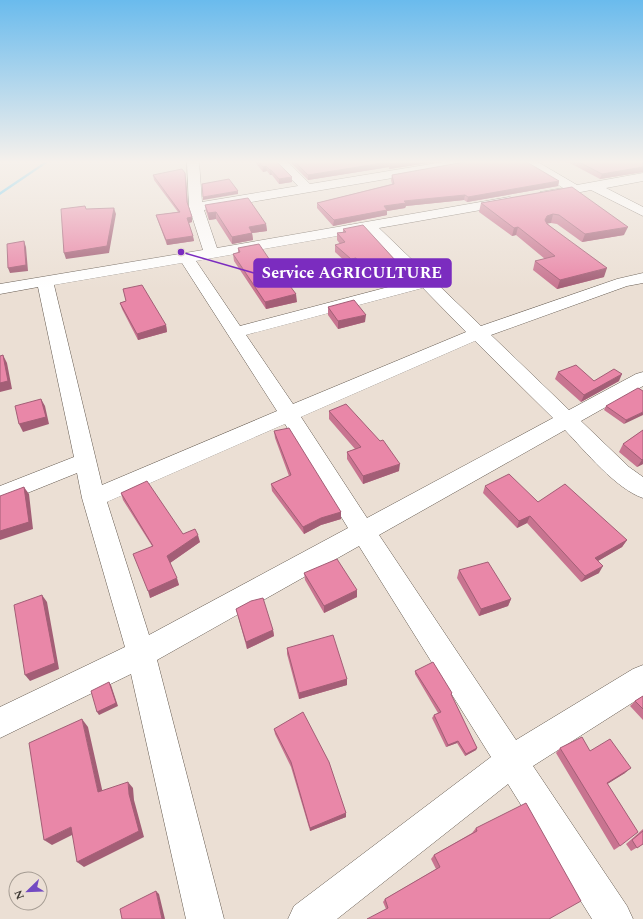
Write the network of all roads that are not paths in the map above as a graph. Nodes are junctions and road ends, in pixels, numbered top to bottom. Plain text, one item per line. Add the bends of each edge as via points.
1 (196, 204) edge
2 (214, 204) edge
3 (492, 204) edge
4 (627, 204) edge
5 (196, 207) junction
6 (643, 212) edge
7 (368, 226) junction
8 (212, 254) junction
9 (186, 258) junction
10 (617, 278) junction
11 (643, 278) edge
12 (45, 282) junction
13 (426, 282) junction
14 (643, 287) edge
15 (0, 289) edge
16 (235, 333) junction
17 (478, 333) junction
18 (643, 378) edge
19 (289, 414) junction
20 (567, 420) junction
21 (86, 461) junction
22 (643, 489) edge
23 (0, 495) edge
24 (94, 498) junction
25 (363, 532) junction
26 (141, 654) junction
27 (643, 679) edge
28 (0, 723) edge
29 (512, 761) junction
30 (205, 919) edge
31 (307, 919) edge
32 (614, 919) edge

1 - 5 street
2 - 5 street
3 - 7 street
4 - 6 street
5 - 8 street
7 - 8 street
7 - 13 street
8 - 9 street
9 - 12 street
9 - 16 street
10 - 11 street
10 - 14 street
10 - 17 street
12 - 15 street
12 - 21 street
13 - 16 street
13 - 17 street
16 - 19 street
17 - 19 street
17 - 20 street
18 - 20 street
19 - 24 street
19 - 25 street
20 - 22 street via 621,473
20 - 25 street
21 - 23 street
21 - 24 street
24 - 26 street
25 - 26 street
25 - 29 street
26 - 28 street
26 - 30 street
27 - 29 street
29 - 31 street
29 - 32 street

